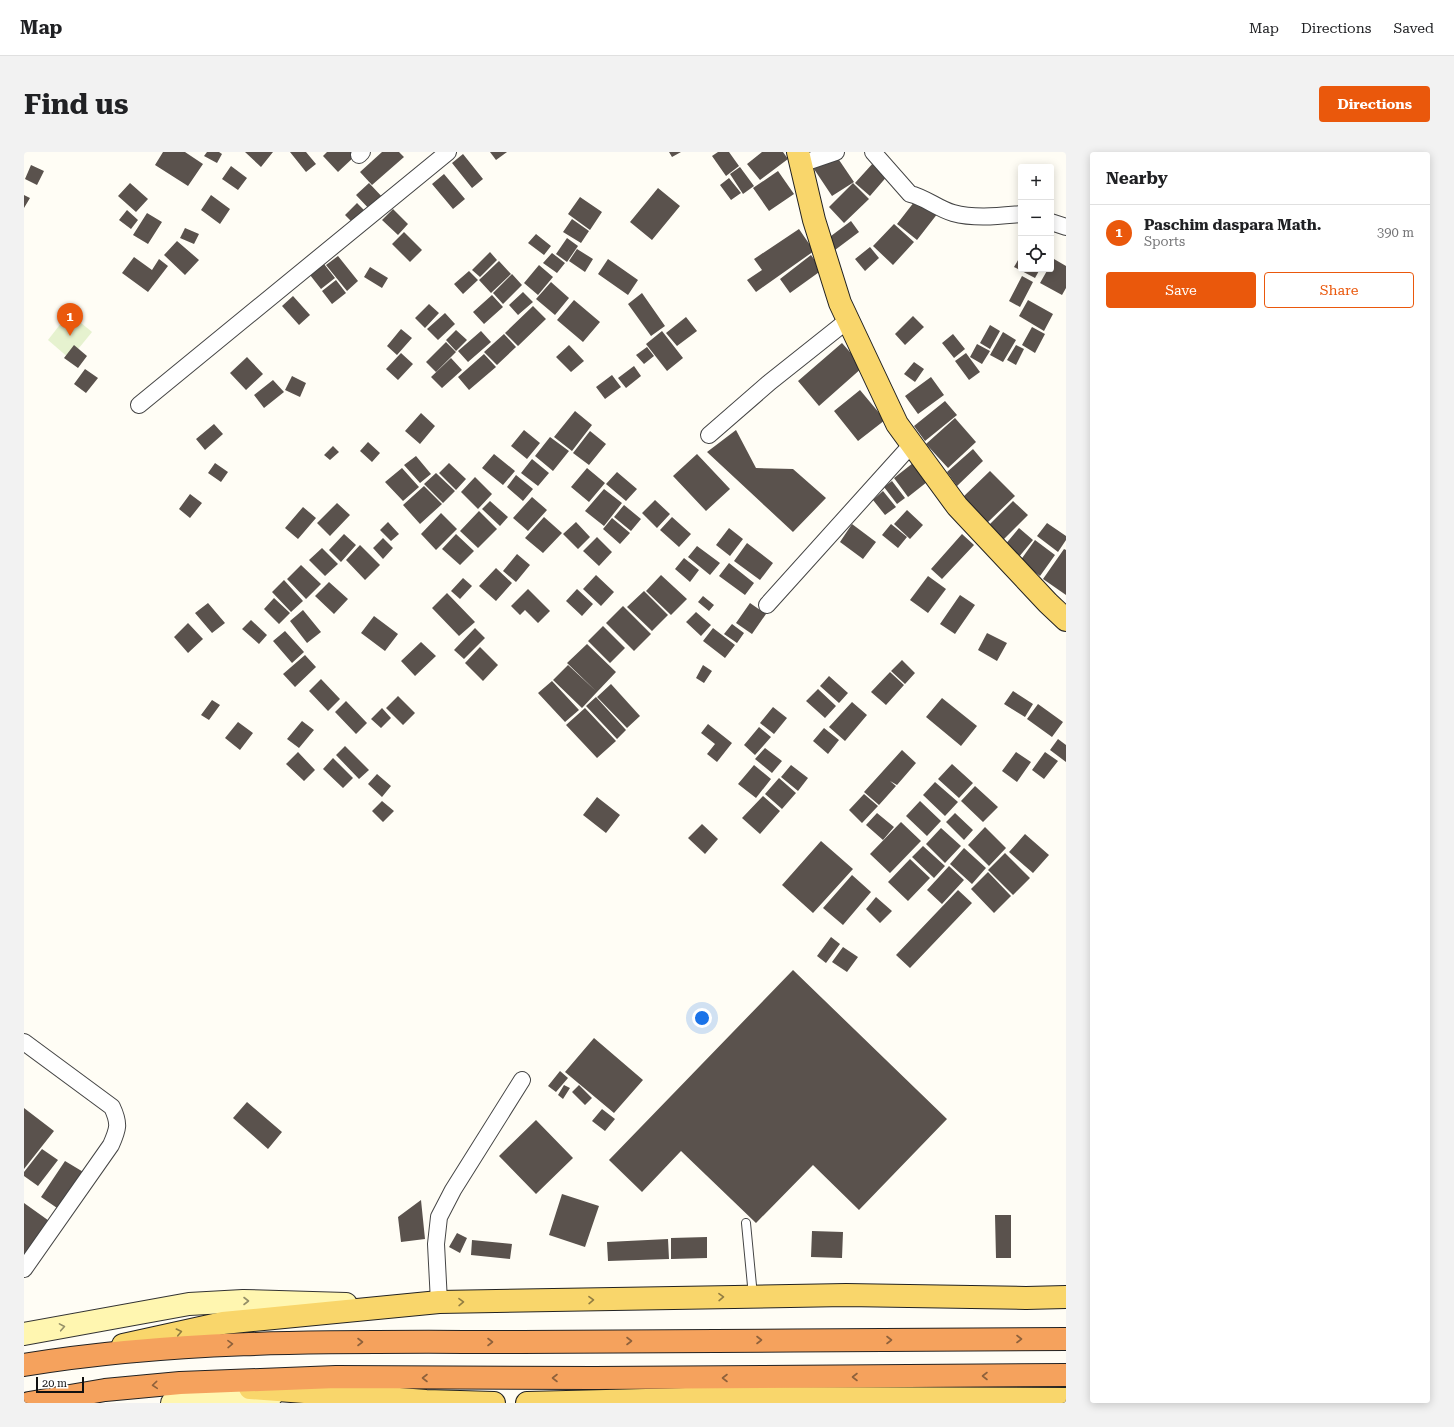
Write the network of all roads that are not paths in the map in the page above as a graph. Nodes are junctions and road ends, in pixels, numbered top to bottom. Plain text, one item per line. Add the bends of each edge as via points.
1 (448, 152) edge
2 (836, 152) edge
3 (873, 152) edge
4 (800, 158) edge
5 (1018, 214) edge
6 (1054, 223) edge
7 (1066, 227) edge
8 (848, 320) junction
9 (138, 405) dead end
10 (709, 435) dead end
11 (912, 444) junction
12 (768, 605) dead end
13 (1066, 620) edge
14 (24, 1042) edge
15 (522, 1080) dead end
16 (746, 1223) dead end
17 (24, 1269) edge
18 (753, 1297) junction
19 (1066, 1297) edge
20 (439, 1302) junction
21 (389, 1306) junction
22 (24, 1334) edge
23 (1066, 1338) edge
24 (73, 1357) junction
25 (24, 1365) edge
26 (1066, 1375) edge
27 (180, 1383) junction
28 (330, 1394) junction
29 (1066, 1399) edge
30 (946, 1401) edge
31 (637, 1402) edge
32 (29, 1403) edge
33 (172, 1403) edge
34 (494, 1403) edge
35 (527, 1403) edge

1 - 9 street
2 - 4 street
3 - 5 street via 910,194 952,213 991,217
4 - 8 main road via 814,220 840,303
6 - 7 street
8 - 10 street
8 - 11 main road via 897,424
11 - 12 street
11 - 13 main road via 957,506
14 - 17 street via 112,1108 118,1120 117,1131 111,1145
15 - 20 street via 453,1190 439,1217 436,1244
16 - 18 lane
18 - 19 main road
20 -> 18 main road
20 - 21 main road
22 -> 21 street via 189,1304 243,1301
24 -> 21 main road via 223,1323
24 -> 23 highway via 217,1344
24 - 25 highway
26 -> 27 highway via 336,1377
27 - 28 main road
27 -> 32 highway via 105,1390
28 - 33 street via 256,1395
28 - 34 main road
29 - 30 main road
30 - 31 main road via 725,1398
31 - 35 main road

